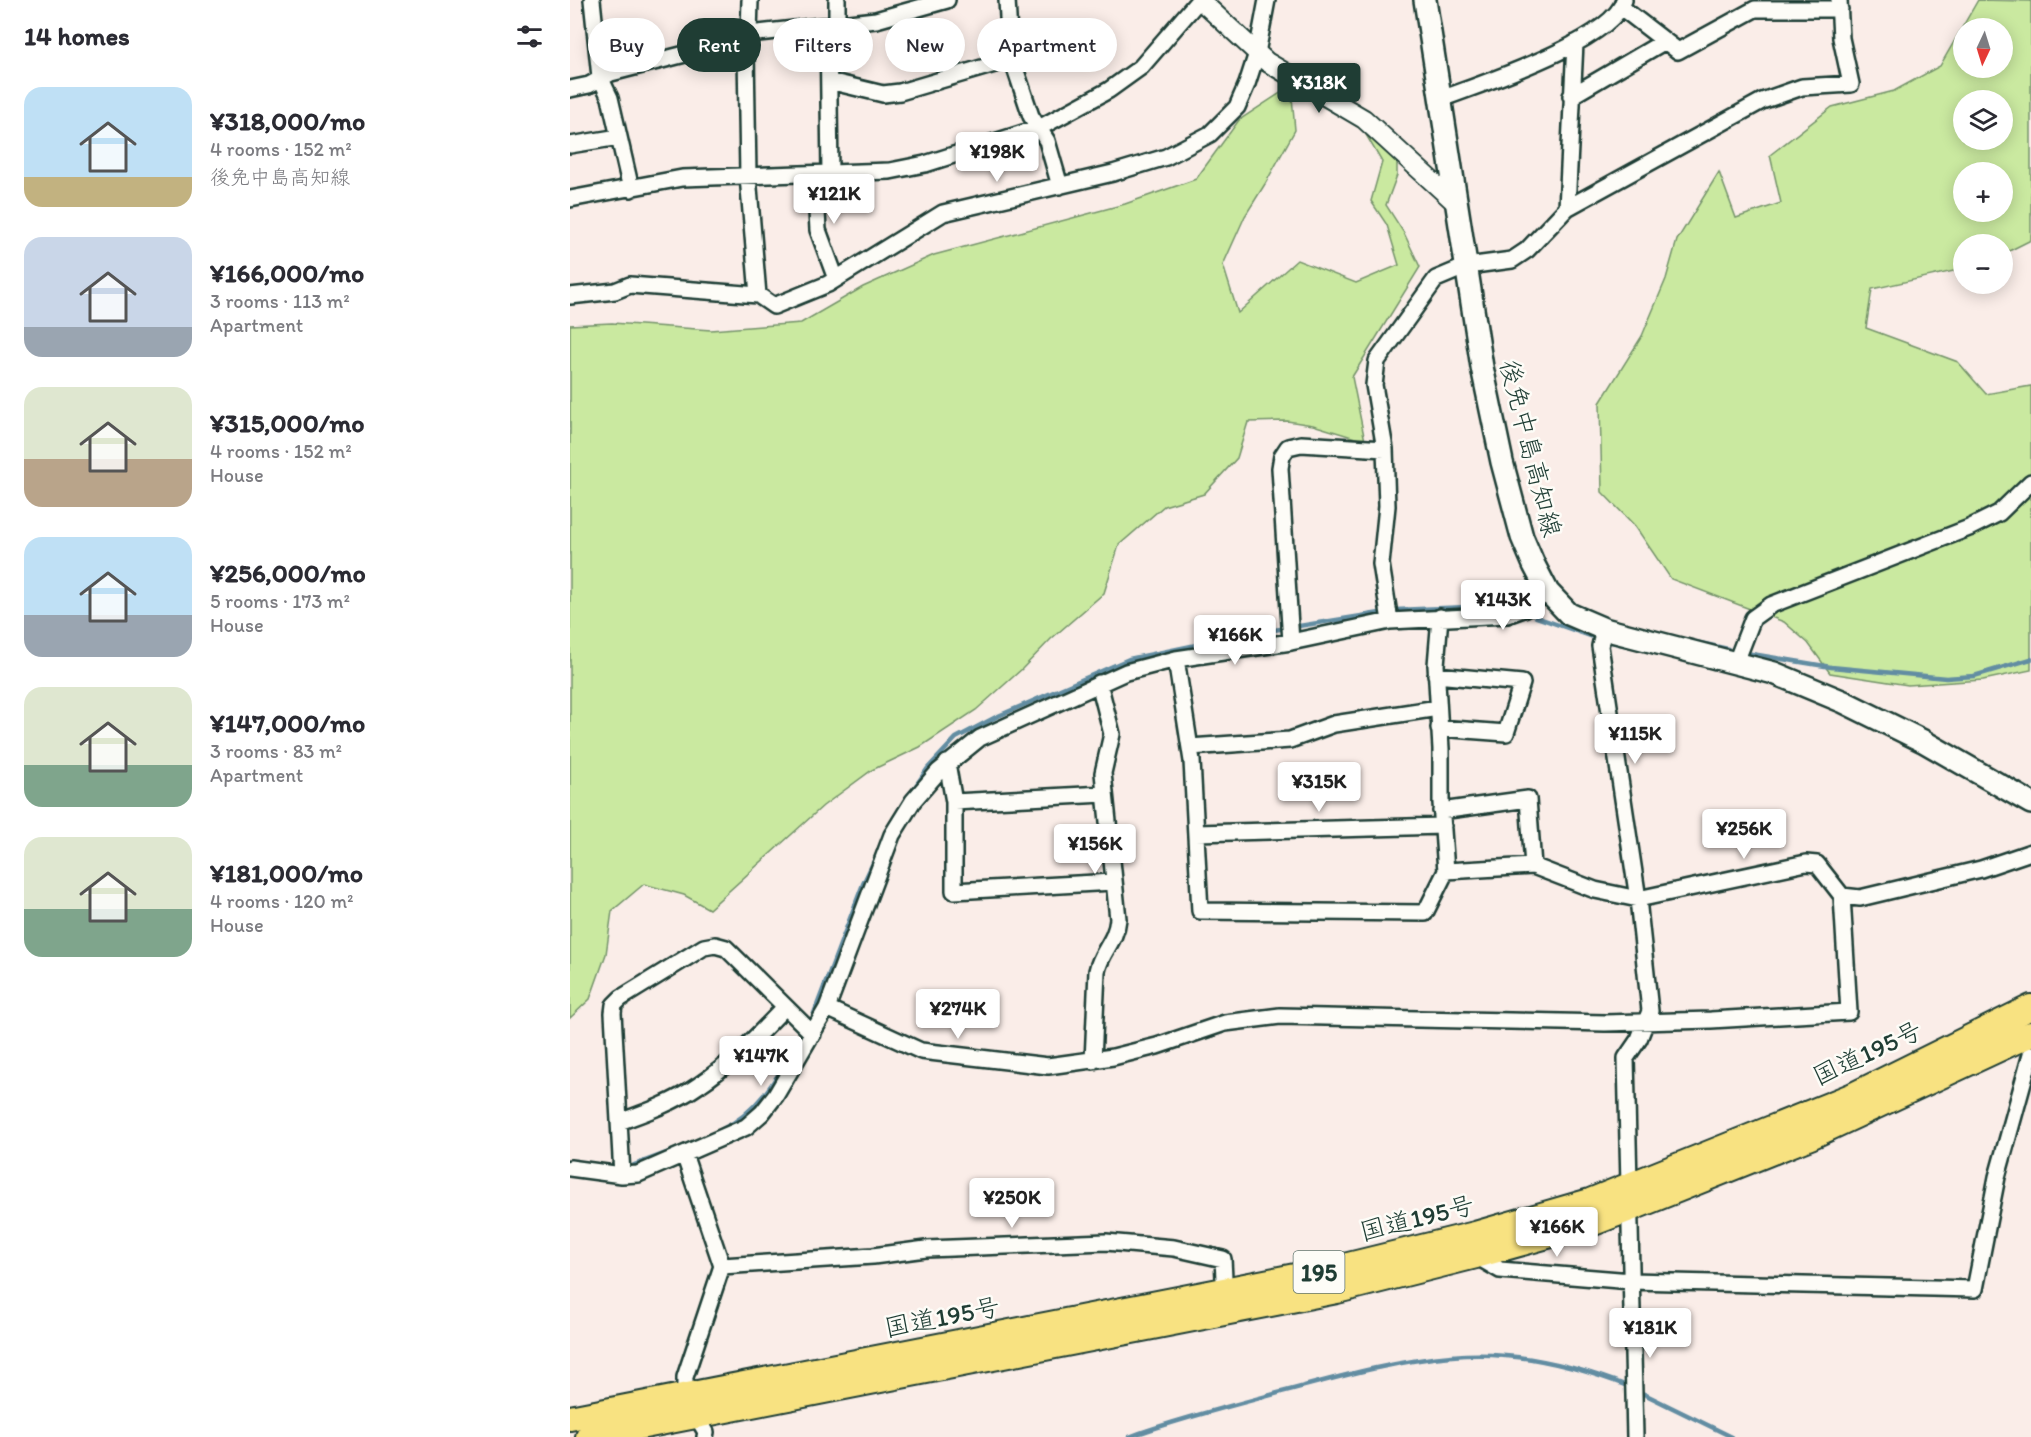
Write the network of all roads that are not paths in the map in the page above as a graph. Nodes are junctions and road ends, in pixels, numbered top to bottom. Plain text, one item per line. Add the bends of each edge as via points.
1 (592, 0) edge
2 (750, 0) edge
3 (837, 0) edge
4 (947, 0) edge
5 (1007, 0) edge
6 (1199, 0) edge
7 (1267, 0) edge
8 (1425, 0) edge
9 (928, 3) edge
10 (1623, 4) edge
11 (1839, 4) edge
12 (749, 18) edge
13 (834, 18) edge
14 (1009, 18) edge
15 (873, 20) edge
16 (1665, 41) junction
17 (1575, 43) junction
18 (1257, 53) junction
19 (677, 57) edge
20 (977, 69) edge
21 (746, 72) edge
22 (830, 72) edge
23 (1016, 72) edge
24 (600, 77) junction
25 (829, 81) junction
26 (570, 88) edge
27 (1571, 96) junction
28 (1440, 99) junction
29 (1039, 128) junction
30 (619, 137) junction
31 (570, 145) edge
32 (823, 174) junction
33 (748, 176) junction
34 (1060, 186) junction
35 (631, 189) junction
36 (570, 199) edge
37 (1458, 205) junction
38 (1567, 208) junction
39 (1467, 266) junction
40 (836, 279) junction
41 (758, 295) junction
42 (570, 296) edge
43 (1385, 449) junction
44 (2031, 482) edge
45 (1548, 592) junction
46 (1440, 617) junction
47 (1390, 621) junction
48 (1604, 629) junction
49 (1290, 638) junction
50 (1176, 659) junction
51 (1736, 662) junction
52 (1436, 675) junction
53 (1099, 683) junction
54 (1438, 708) junction
55 (1439, 728) junction
56 (1190, 747) junction
57 (947, 763) junction
58 (1104, 794) junction
59 (954, 802) junction
60 (2031, 803) edge
61 (1442, 818) junction
62 (1196, 833) junction
63 (2031, 852) edge
64 (1533, 866) junction
65 (1446, 871) junction
66 (1113, 882) junction
67 (1842, 896) junction
68 (1638, 899) junction
69 (785, 1007) junction
70 (2031, 1007) edge
71 (827, 1008) junction
72 (1647, 1020) junction
73 (813, 1034) junction
74 (2031, 1034) edge
75 (2031, 1054) edge
76 (1093, 1061) junction
77 (619, 1122) junction
78 (684, 1154) junction
79 (570, 1168) edge
80 (622, 1175) junction
81 (1629, 1185) junction
82 (1630, 1209) junction
83 (1476, 1256) junction
84 (722, 1266) junction
85 (1631, 1281) junction
86 (1226, 1302) junction
87 (685, 1396) junction
88 (570, 1418) edge
89 (701, 1427) edge
90 (588, 1437) edge
91 (1635, 1437) edge

1 - 24 street
2 - 12 street
3 - 13 street
4 - 9 street
5 - 14 street
6 - 18 street
6 - 29 street via 1141,67 1109,90
7 - 18 street
8 - 28 main road, 後免中島高知線
9 - 15 street
10 - 16 street
10 - 17 street via 1611,20
11 - 16 street via 1755,9 1678,51
11 - 38 street via 1841,38 1851,84 1782,92
16 - 27 street
17 - 27 street
17 - 28 street
18 - 34 street via 1237,107 1210,134 1166,157
18 - 37 street via 1288,76 1364,119
19 - 24 street
20 - 25 street via 883,94
21 - 33 street
22 - 25 street
23 - 29 street via 1030,116
24 - 26 street via 589,85
24 - 30 street
25 - 32 street
27 - 38 street
28 - 37 main road, 後免中島高知線
29 - 32 street via 925,164 890,171
29 - 34 street via 1047,141
30 - 31 street
30 - 35 street
32 - 33 street
32 - 40 street via 818,230
33 - 35 street via 682,178
33 - 41 street
34 - 40 street via 943,213
35 - 36 street
37 - 39 main road, 後免中島高知線
38 - 39 street via 1527,250 1512,260
39 - 43 street via 1436,279 1377,361 1374,385
39 - 45 main road, 後免中島高知線 via 1502,462 1522,537
40 - 41 street via 774,306
41 - 42 street via 630,285 615,291
43 - 47 street via 1387,506 1381,564
43 - 49 street via 1301,444 1288,447 1282,456
44 - 51 street via 1999,513 1969,528 1771,605 1753,618
45 - 46 street via 1516,613
45 - 48 main road, 後免中島高知線 via 1569,614
46 - 47 street
46 - 52 street
47 - 49 street
48 - 51 main road, 後免中島高知線
48 - 68 street via 1600,646
49 - 50 street
50 - 53 street
50 - 56 street
51 - 60 main road, 後免中島高知線 via 1774,672 1845,702
52 - 54 street
52 - 55 street via 1522,683 1506,733
53 - 57 street via 992,731
53 - 58 street via 1112,734 1103,767
54 - 55 street
54 - 56 street via 1334,724 1290,740
55 - 61 street
56 - 62 street
57 - 59 street
57 - 71 street via 913,801 892,835
58 - 59 street
58 - 66 street
59 - 66 street via 954,891
61 - 62 street
61 - 64 street via 1528,799
61 - 65 street
62 - 65 street via 1200,911 1425,913
63 - 67 street via 1981,869 1860,898
64 - 65 street
64 - 68 street via 1595,890
66 - 76 street via 1117,926 1097,971
67 - 68 street via 1817,864 1806,864
67 - 72 street via 1849,1012
68 - 72 street via 1650,1011
69 - 73 street
69 - 77 street via 701,1084
69 - 77 street via 726,948 715,945 704,947 621,998 613,1013
70 - 81 highway, 国道195号 / 195 via 1851,1096
71 - 73 street
71 - 76 street via 906,1045 935,1054 1048,1065
72 - 76 street via 1605,1023 1280,1016 1225,1023 1157,1046
72 - 81 street via 1626,1058
73 - 78 street via 762,1113 734,1133
74 - 82 highway, 国道195号 / 195 via 1810,1137
75 - 85 street via 1997,1177 1975,1289
77 - 80 street
78 - 80 street via 645,1171
78 - 84 street
79 - 80 street
81 - 82 street
81 - 86 highway, 国道195号 / 195 via 1590,1201 1336,1268
82 - 83 highway, 国道195号 / 195
82 - 85 street
83 - 85 street via 1500,1270
83 - 86 highway, 国道195号 / 195 via 1337,1291
84 - 86 street via 926,1250 1106,1242 1174,1248 1223,1259
84 - 87 street via 685,1377
85 - 91 street
86 - 87 highway, 国道195号 / 195
86 - 89 highway, 国道195号 / 195
87 - 88 highway, 国道195号 / 195
87 - 89 street
89 - 90 highway, 国道195号 / 195

